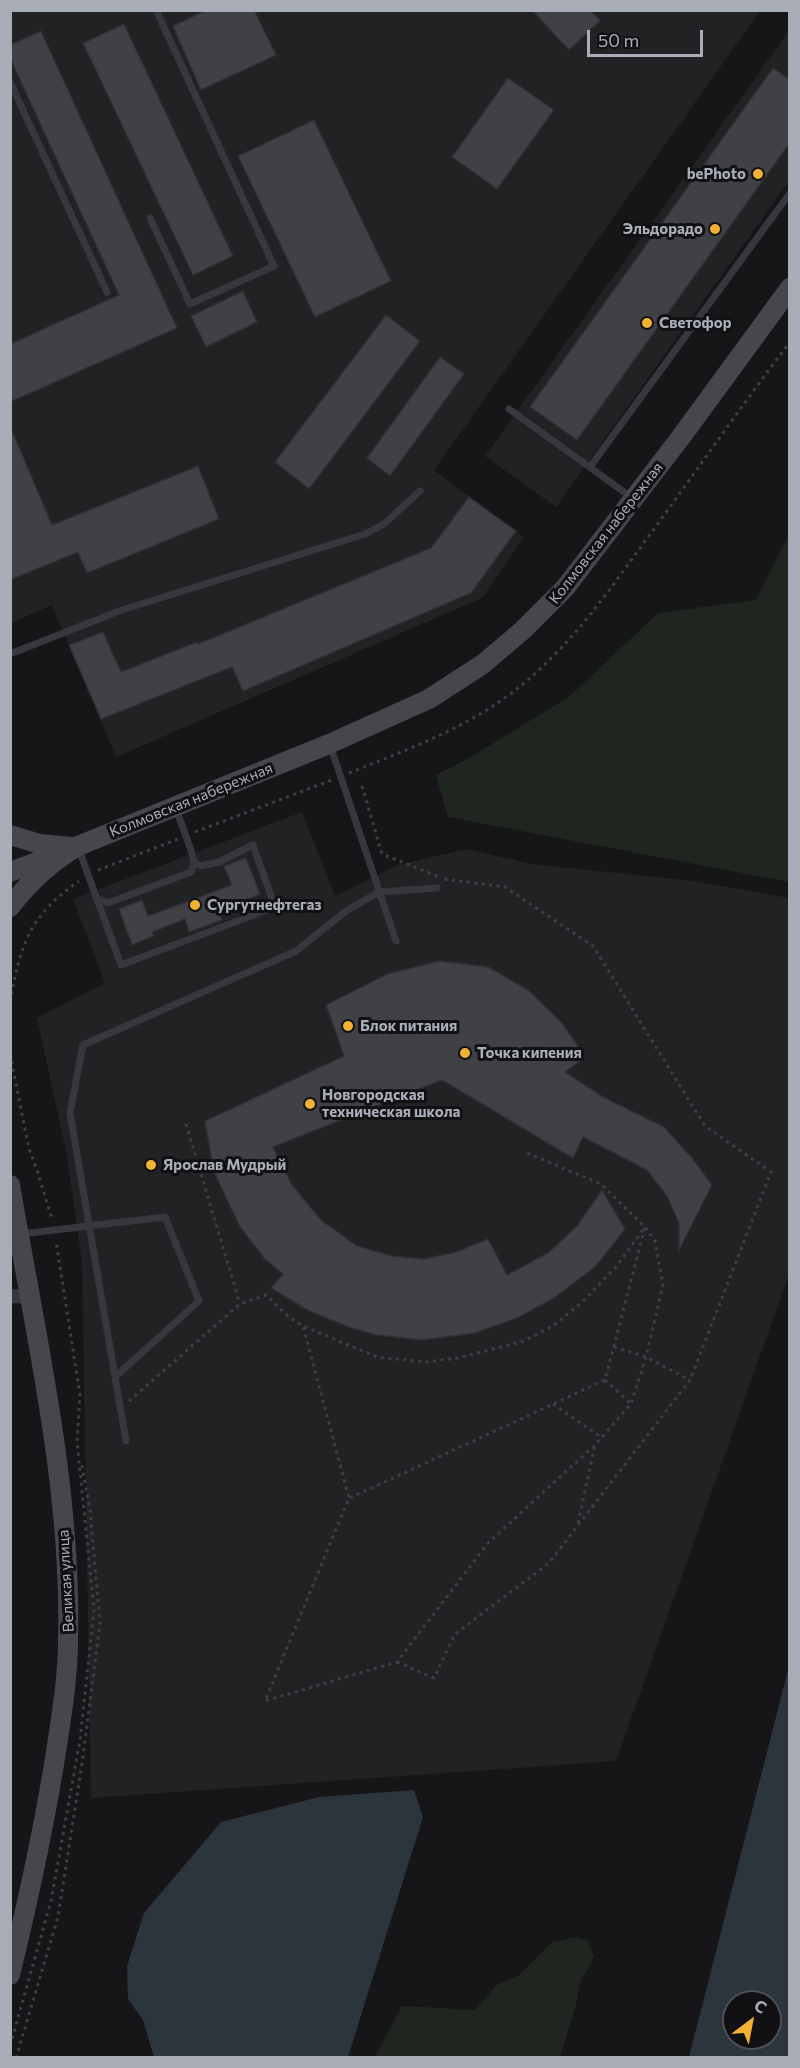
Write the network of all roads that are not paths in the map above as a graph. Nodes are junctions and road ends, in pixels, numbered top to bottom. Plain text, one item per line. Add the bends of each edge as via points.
1 (156, 10) edge
2 (10, 82) edge
3 (789, 193) edge
4 (150, 218) dead end
5 (789, 288) edge
6 (107, 292) dead end
7 (509, 409) dead end
8 (590, 467) junction
9 (420, 490) dead end
10 (634, 498) junction
11 (10, 654) edge
12 (329, 744) junction
13 (176, 806) junction
14 (10, 835) edge
15 (76, 847) junction
16 (194, 862) junction
17 (10, 872) edge
18 (437, 888) dead end
19 (379, 892) junction
20 (96, 898) junction
21 (10, 906) edge
22 (396, 941) dead end
23 (10, 1185) edge
24 (90, 1226) junction
25 (19, 1234) junction
26 (20, 1296) edge
27 (115, 1377) junction
28 (126, 1441) dead end
29 (10, 1976) edge

1 - 4 lane via 274,266 190,304
2 - 6 lane
3 - 8 lane
5 - 10 main road, Колмовская набережная
7 - 8 lane
8 - 10 lane
9 - 11 lane via 384,524 364,534 119,611
10 - 12 main road, Колмовская набережная via 565,588 508,644 429,699
12 - 13 main road, Колмовская набережная
12 - 19 lane
13 - 15 main road, Колмовская набережная
13 - 16 lane
14 - 15 main road via 40,844
15 - 17 main road
15 - 20 lane
15 - 21 main road via 33,880
16 - 20 lane via 191,872 108,903
16 - 20 lane via 201,866 219,862 254,845 275,907 121,965
18 - 19 lane
19 - 22 lane
19 - 24 lane via 345,911 296,951 83,1045 70,1113
23 - 25 main road, Великая улица
24 - 25 lane
24 - 27 lane
24 - 27 lane via 165,1217 199,1301
25 - 26 main road, Великая улица
26 - 29 main road, Великая улица via 60,1488 68,1640 52,1778
27 - 28 lane

